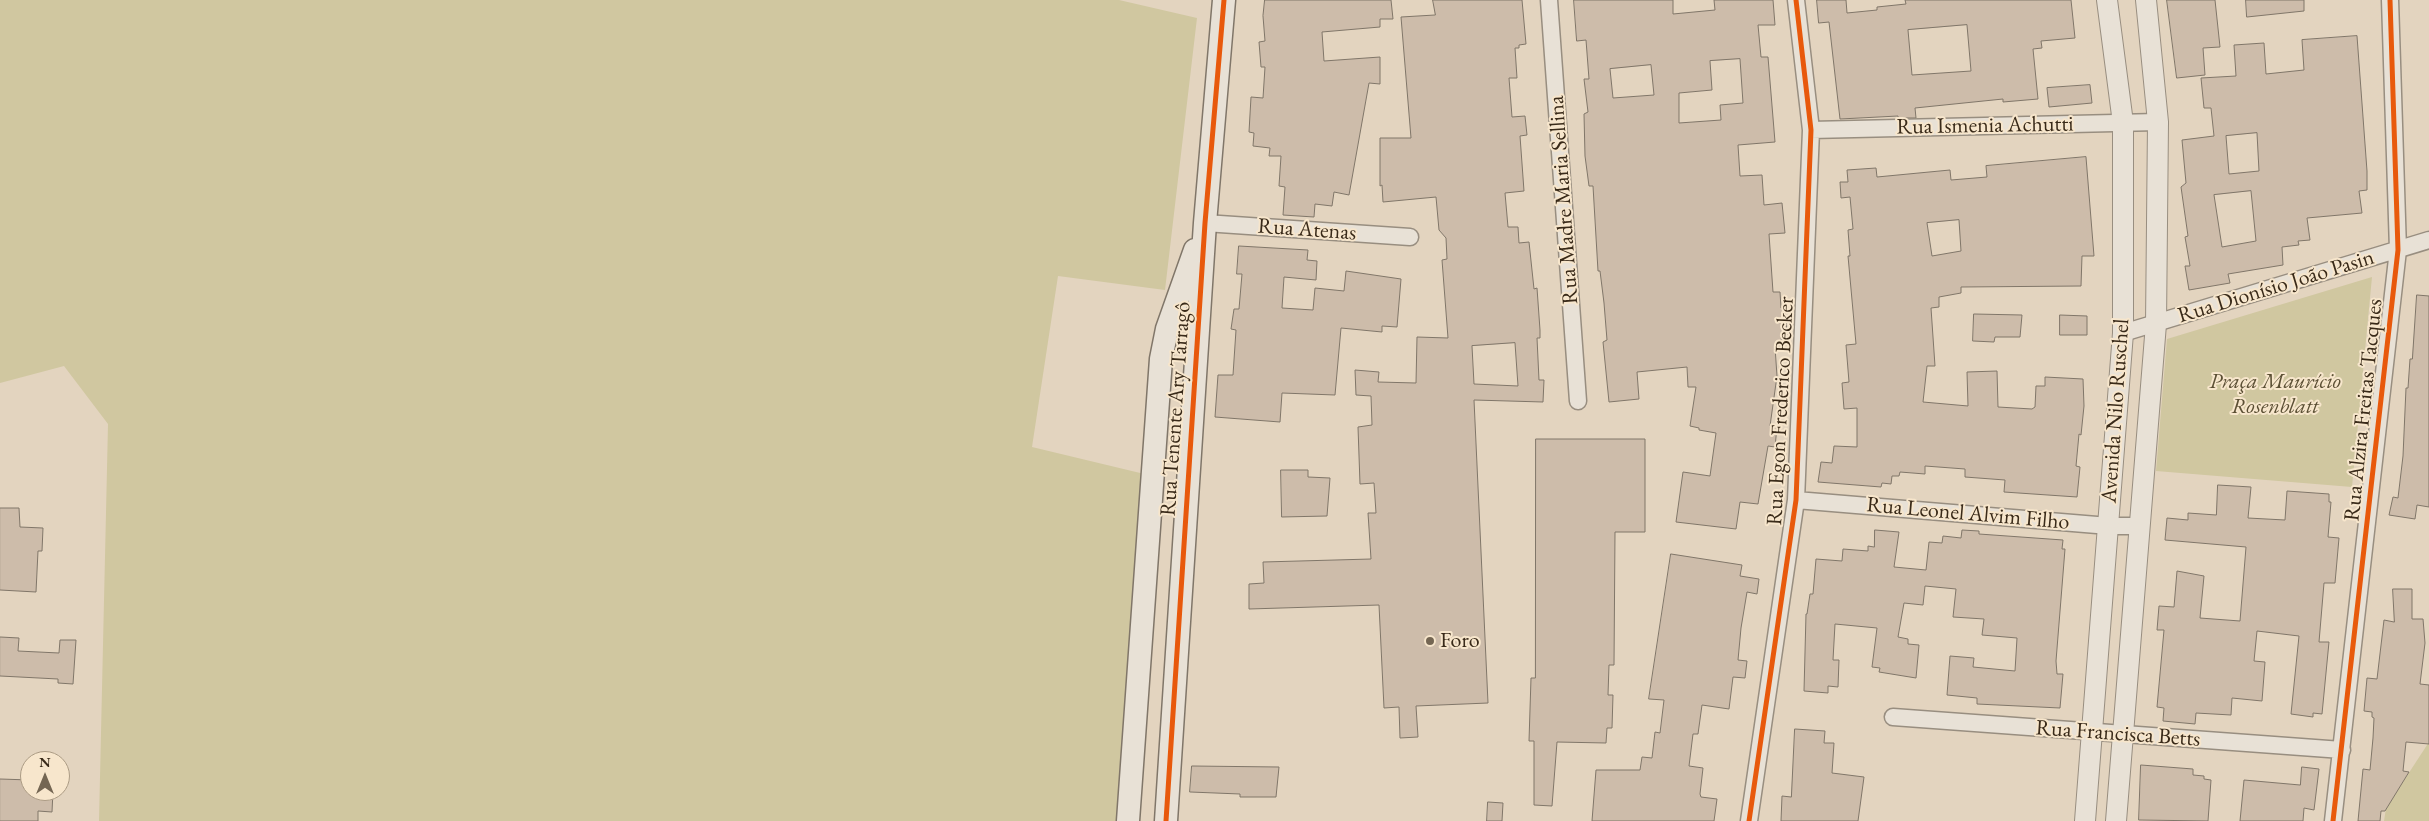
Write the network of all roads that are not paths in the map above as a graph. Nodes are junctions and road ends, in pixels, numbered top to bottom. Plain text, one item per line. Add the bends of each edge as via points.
1 (1224, 0) edge
2 (1549, 0) edge
3 (1796, 0) edge
4 (2107, 0) edge
5 (2146, 0) edge
6 (2390, 0) edge
7 (2158, 122) junction
8 (2123, 123) junction
9 (1811, 130) junction
10 (1205, 223) junction
11 (1410, 237) dead end
12 (2429, 240) edge
13 (2398, 250) junction
14 (2156, 324) junction
15 (2123, 333) junction
16 (1162, 353) junction
17 (1196, 356) junction
18 (1578, 401) dead end
19 (1796, 500) junction
20 (2109, 526) junction
21 (2140, 526) junction
22 (1893, 717) dead end
23 (2092, 732) junction
24 (2123, 734) junction
25 (2342, 750) junction
26 (1128, 821) edge
27 (1166, 821) edge
28 (1749, 821) edge
29 (2085, 821) edge
30 (2116, 821) edge
31 (2332, 821) edge

1 - 10 main road, Rua Tenente Ary Tarragô
2 - 18 street, Rua Madre Maria Sellina
3 - 9 street, Rua Egon Frederico Becker
4 - 8 street, Avenida Nilo Ruschel
5 - 7 street, Avenida Nilo Ruschel
6 - 13 street, Rua Alzira Freitas Tacques
7 - 8 street, Rua Ismenia Achutti
7 - 14 street, Avenida Nilo Ruschel
8 - 9 street, Rua Ismenia Achutti
8 - 15 street, Avenida Nilo Ruschel
9 - 19 street, Rua Egon Frederico Becker
10 - 11 street, Rua Atenas
10 - 16 main road, Rua Tenente Ary Tarragô via 1167,328
10 - 17 main road, Rua Tenente Ary Tarragô
12 - 13 street, Rua Dionísio João Pasin
13 - 14 street, Rua Dionísio João Pasin
13 - 25 street, Rua Alzira Freitas Tacques
14 - 15 street, Rua Dionísio João Pasin
14 - 21 street, Avenida Nilo Ruschel
15 - 20 street, Avenida Nilo Ruschel
16 - 17 main road via 1176,344 1185,344
16 - 26 main road, Rua Tenente Ary Tarragô
17 - 27 main road, Rua Tenente Ary Tarragô
19 - 20 street, Rua Leonel Alvim Filho
19 - 28 street, Rua Egon Frederico Becker
20 - 21 street, Rua Leonel Alvim Filho
20 - 23 street, Avenida Nilo Ruschel
21 - 24 street, Avenida Nilo Ruschel
22 - 23 street, Rua Francisca Betts
23 - 24 street, Rua Francisca Betts
23 - 29 street, Avenida Nilo Ruschel
24 - 25 street, Rua Francisca Betts
24 - 30 street, Avenida Nilo Ruschel
25 - 31 street, Rua Alzira Freitas Tacques

